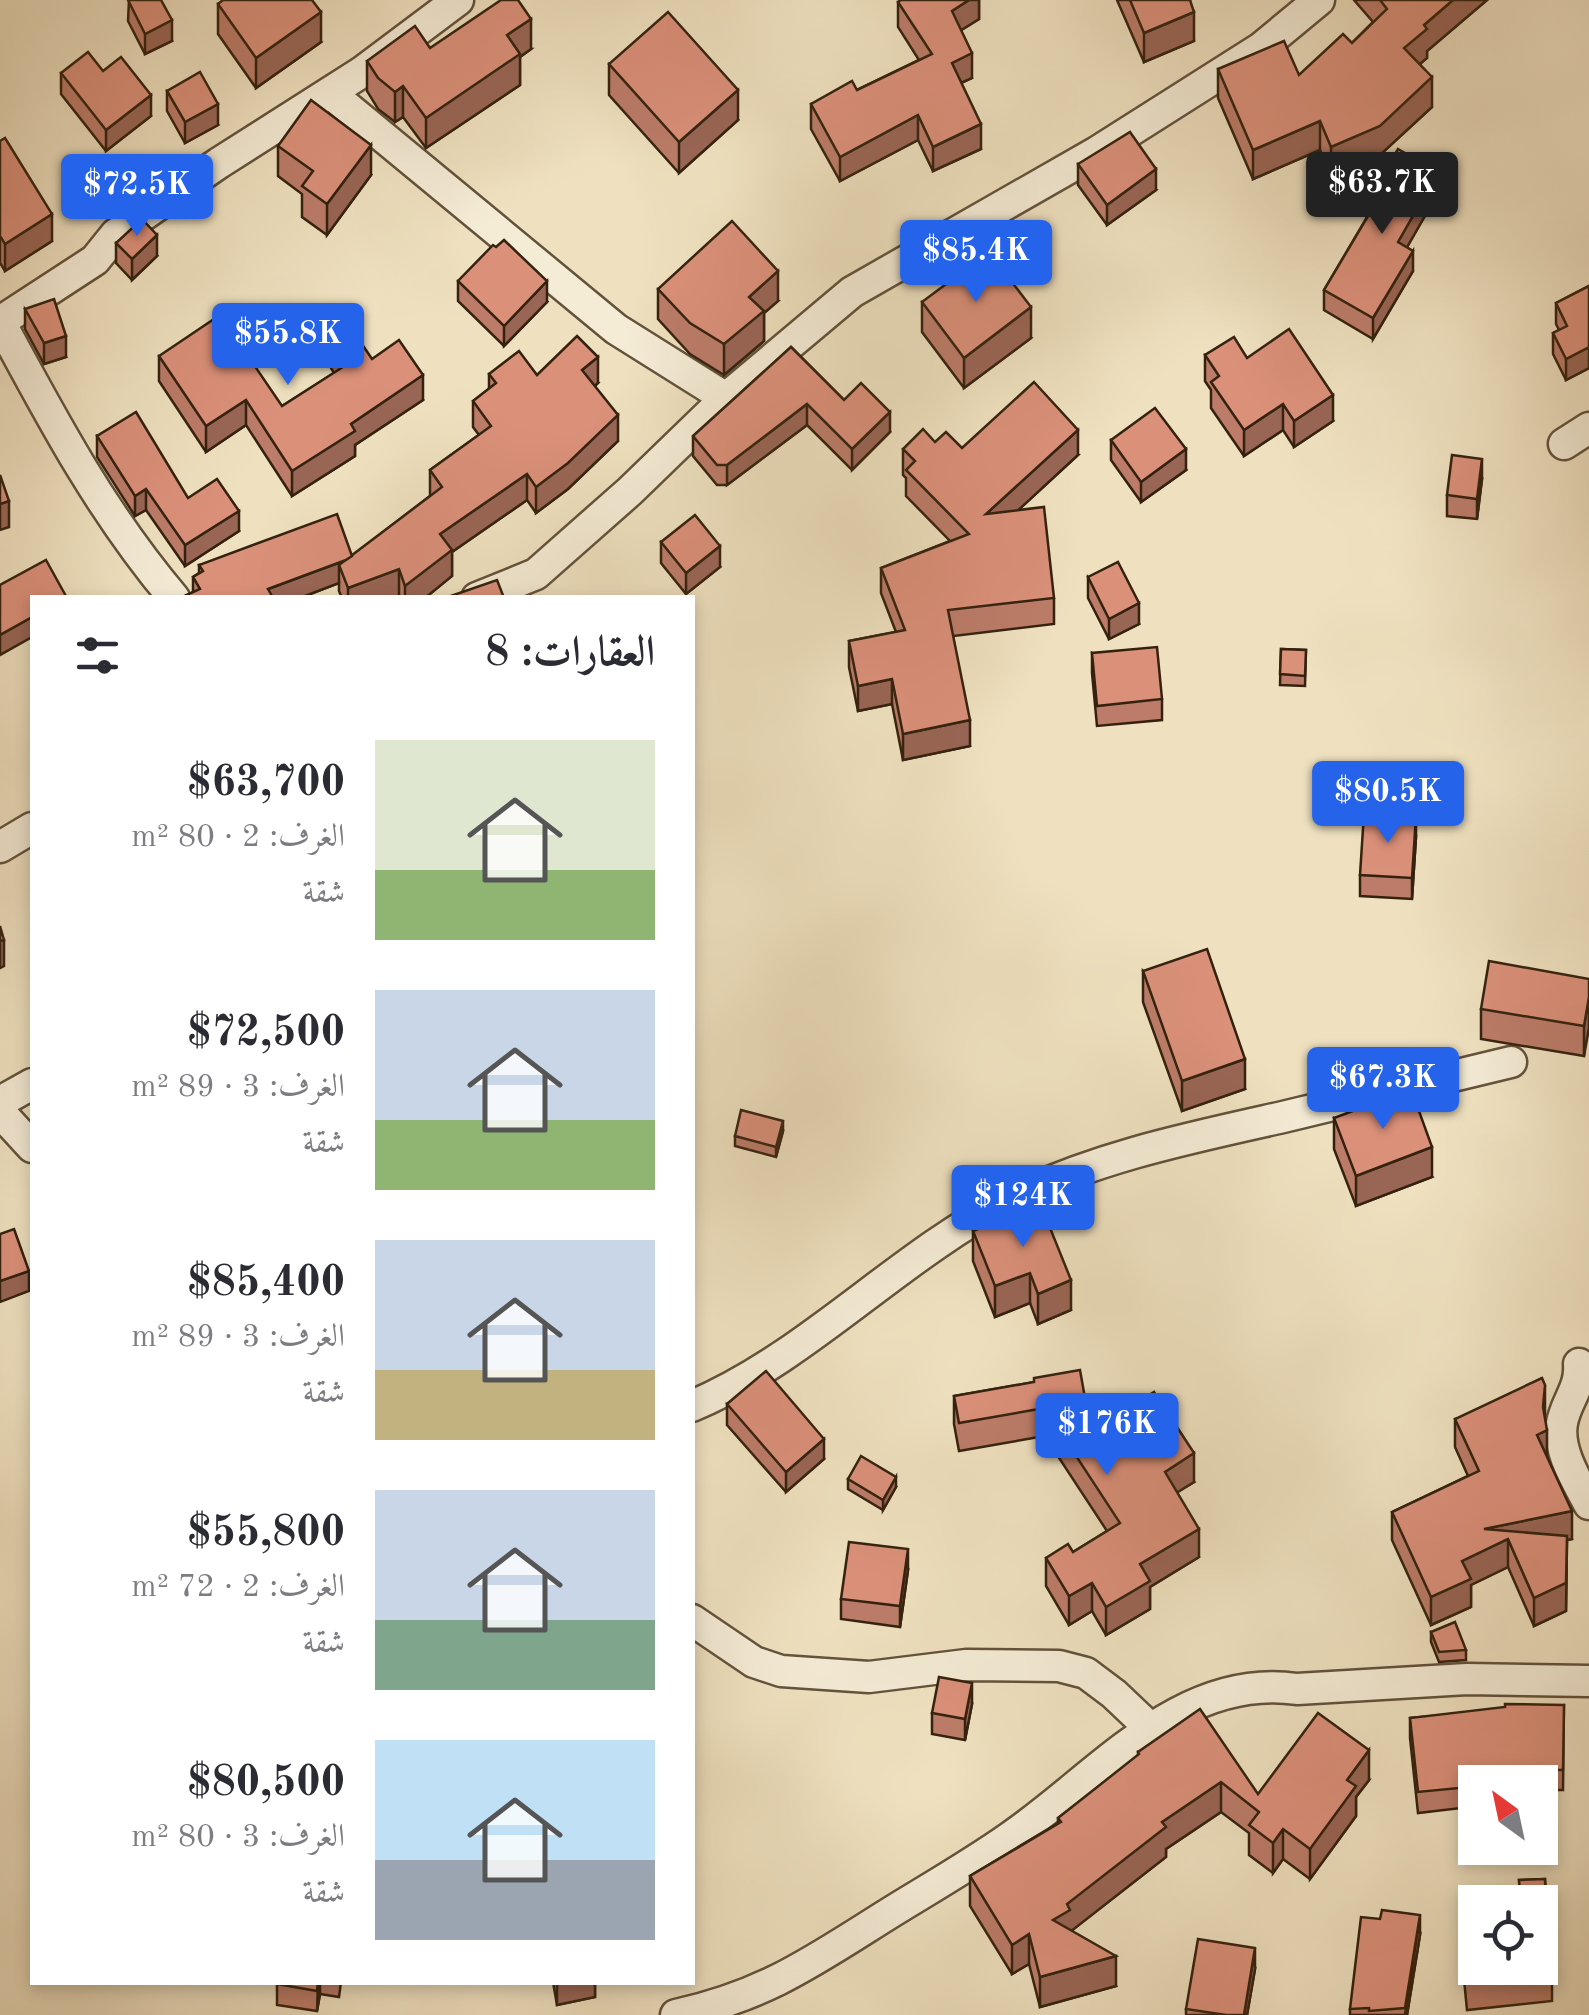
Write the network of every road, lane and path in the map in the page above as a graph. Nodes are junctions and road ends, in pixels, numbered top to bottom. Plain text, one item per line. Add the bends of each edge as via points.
1 (458, 0) edge
2 (1319, 0) edge
3 (330, 93) junction
4 (0, 322) edge
5 (726, 398) junction
6 (172, 595) edge
7 (484, 595) edge
8 (30, 829) edge
9 (0, 847) edge
10 (1511, 1062) dead end
11 (30, 1085) edge
12 (0, 1102) edge
13 (0, 1112) edge
14 (30, 1145) edge
15 (1579, 1364) dead end
16 (695, 1405) edge
17 (1589, 1504) edge
18 (695, 1622) edge
19 (1589, 1681) edge
20 (1152, 1730) junction
21 (676, 2015) edge

1 - 3 street
2 - 5 street via 1260,48 1097,152 852,292
3 - 4 street via 116,234 95,260
3 - 5 street via 616,330
4 - 6 street via 99,500
5 - 7 street via 536,574
8 - 9 street
10 - 16 street via 1066,1173 960,1226 787,1351
11 - 12 street
13 - 14 street
15 - 17 street via 1580,1382 1561,1428 1568,1462
18 - 20 street via 780,1672 869,1677 966,1665 1059,1666 1086,1674
19 - 20 street via 1272,1686 1184,1707
20 - 21 street via 1010,1838 828,1954 773,1985

